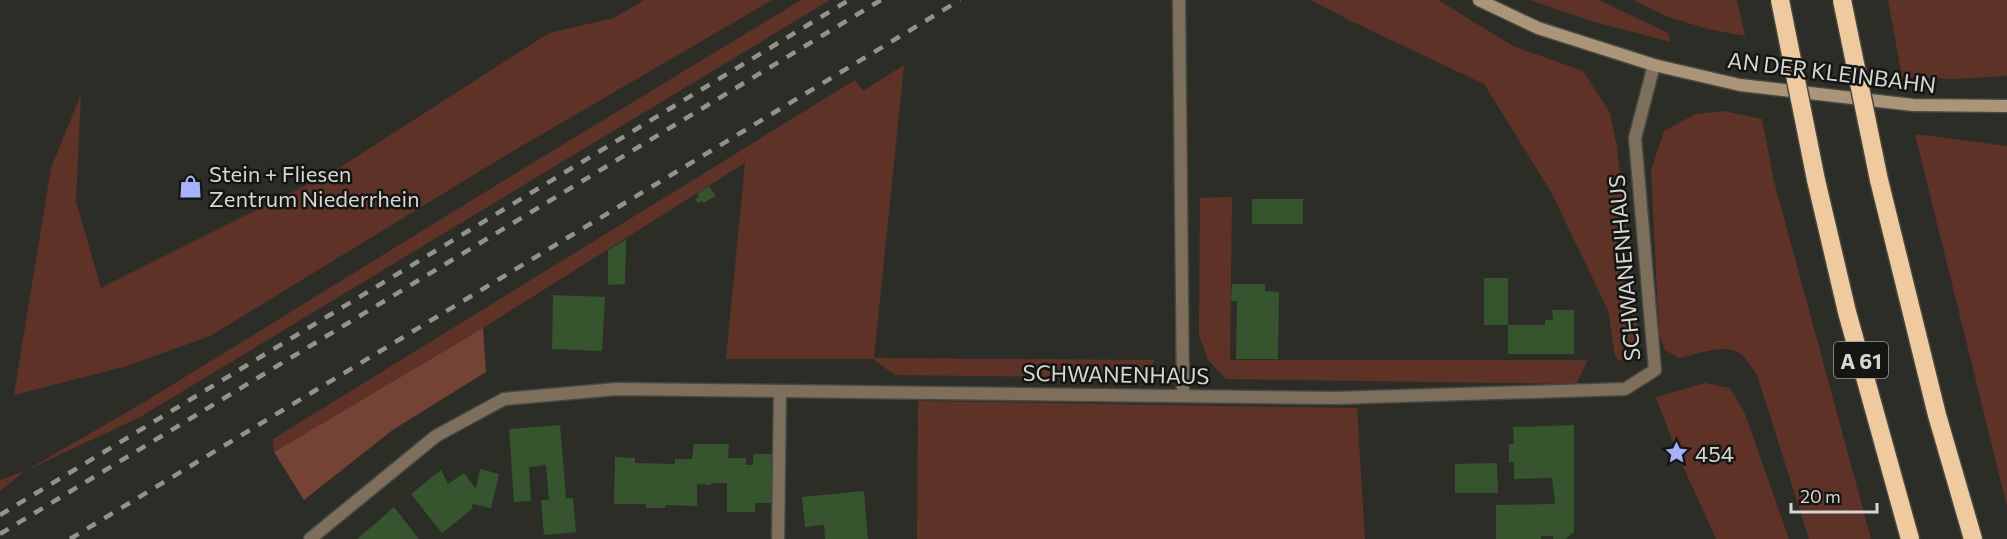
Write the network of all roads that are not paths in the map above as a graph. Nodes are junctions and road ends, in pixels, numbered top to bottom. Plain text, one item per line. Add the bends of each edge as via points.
1 (1179, 0) edge
2 (1479, 0) edge
3 (1780, 0) edge
4 (1842, 0) edge
5 (1654, 65) junction
6 (2007, 106) edge
7 (780, 391) junction
8 (1183, 396) junction
9 (310, 539) edge
10 (778, 539) edge
11 (1910, 539) edge
12 (1973, 539) edge

1 - 8 street
2 - 5 main road, AN DER KLEINBAHN via 1538,28
3 - 11 highway, A 61, bridge via 1847,312
4 - 12 highway, A 61, bridge via 1879,180
5 - 6 main road, AN DER KLEINBAHN via 1740,85 1913,105
5 - 8 street, SCHWANENHAUS via 1635,138 1655,370 1625,389 1336,398
7 - 8 street, SCHWANENHAUS
7 - 9 street, SCHWANENHAUS via 617,389 504,399 436,436
7 - 10 street

